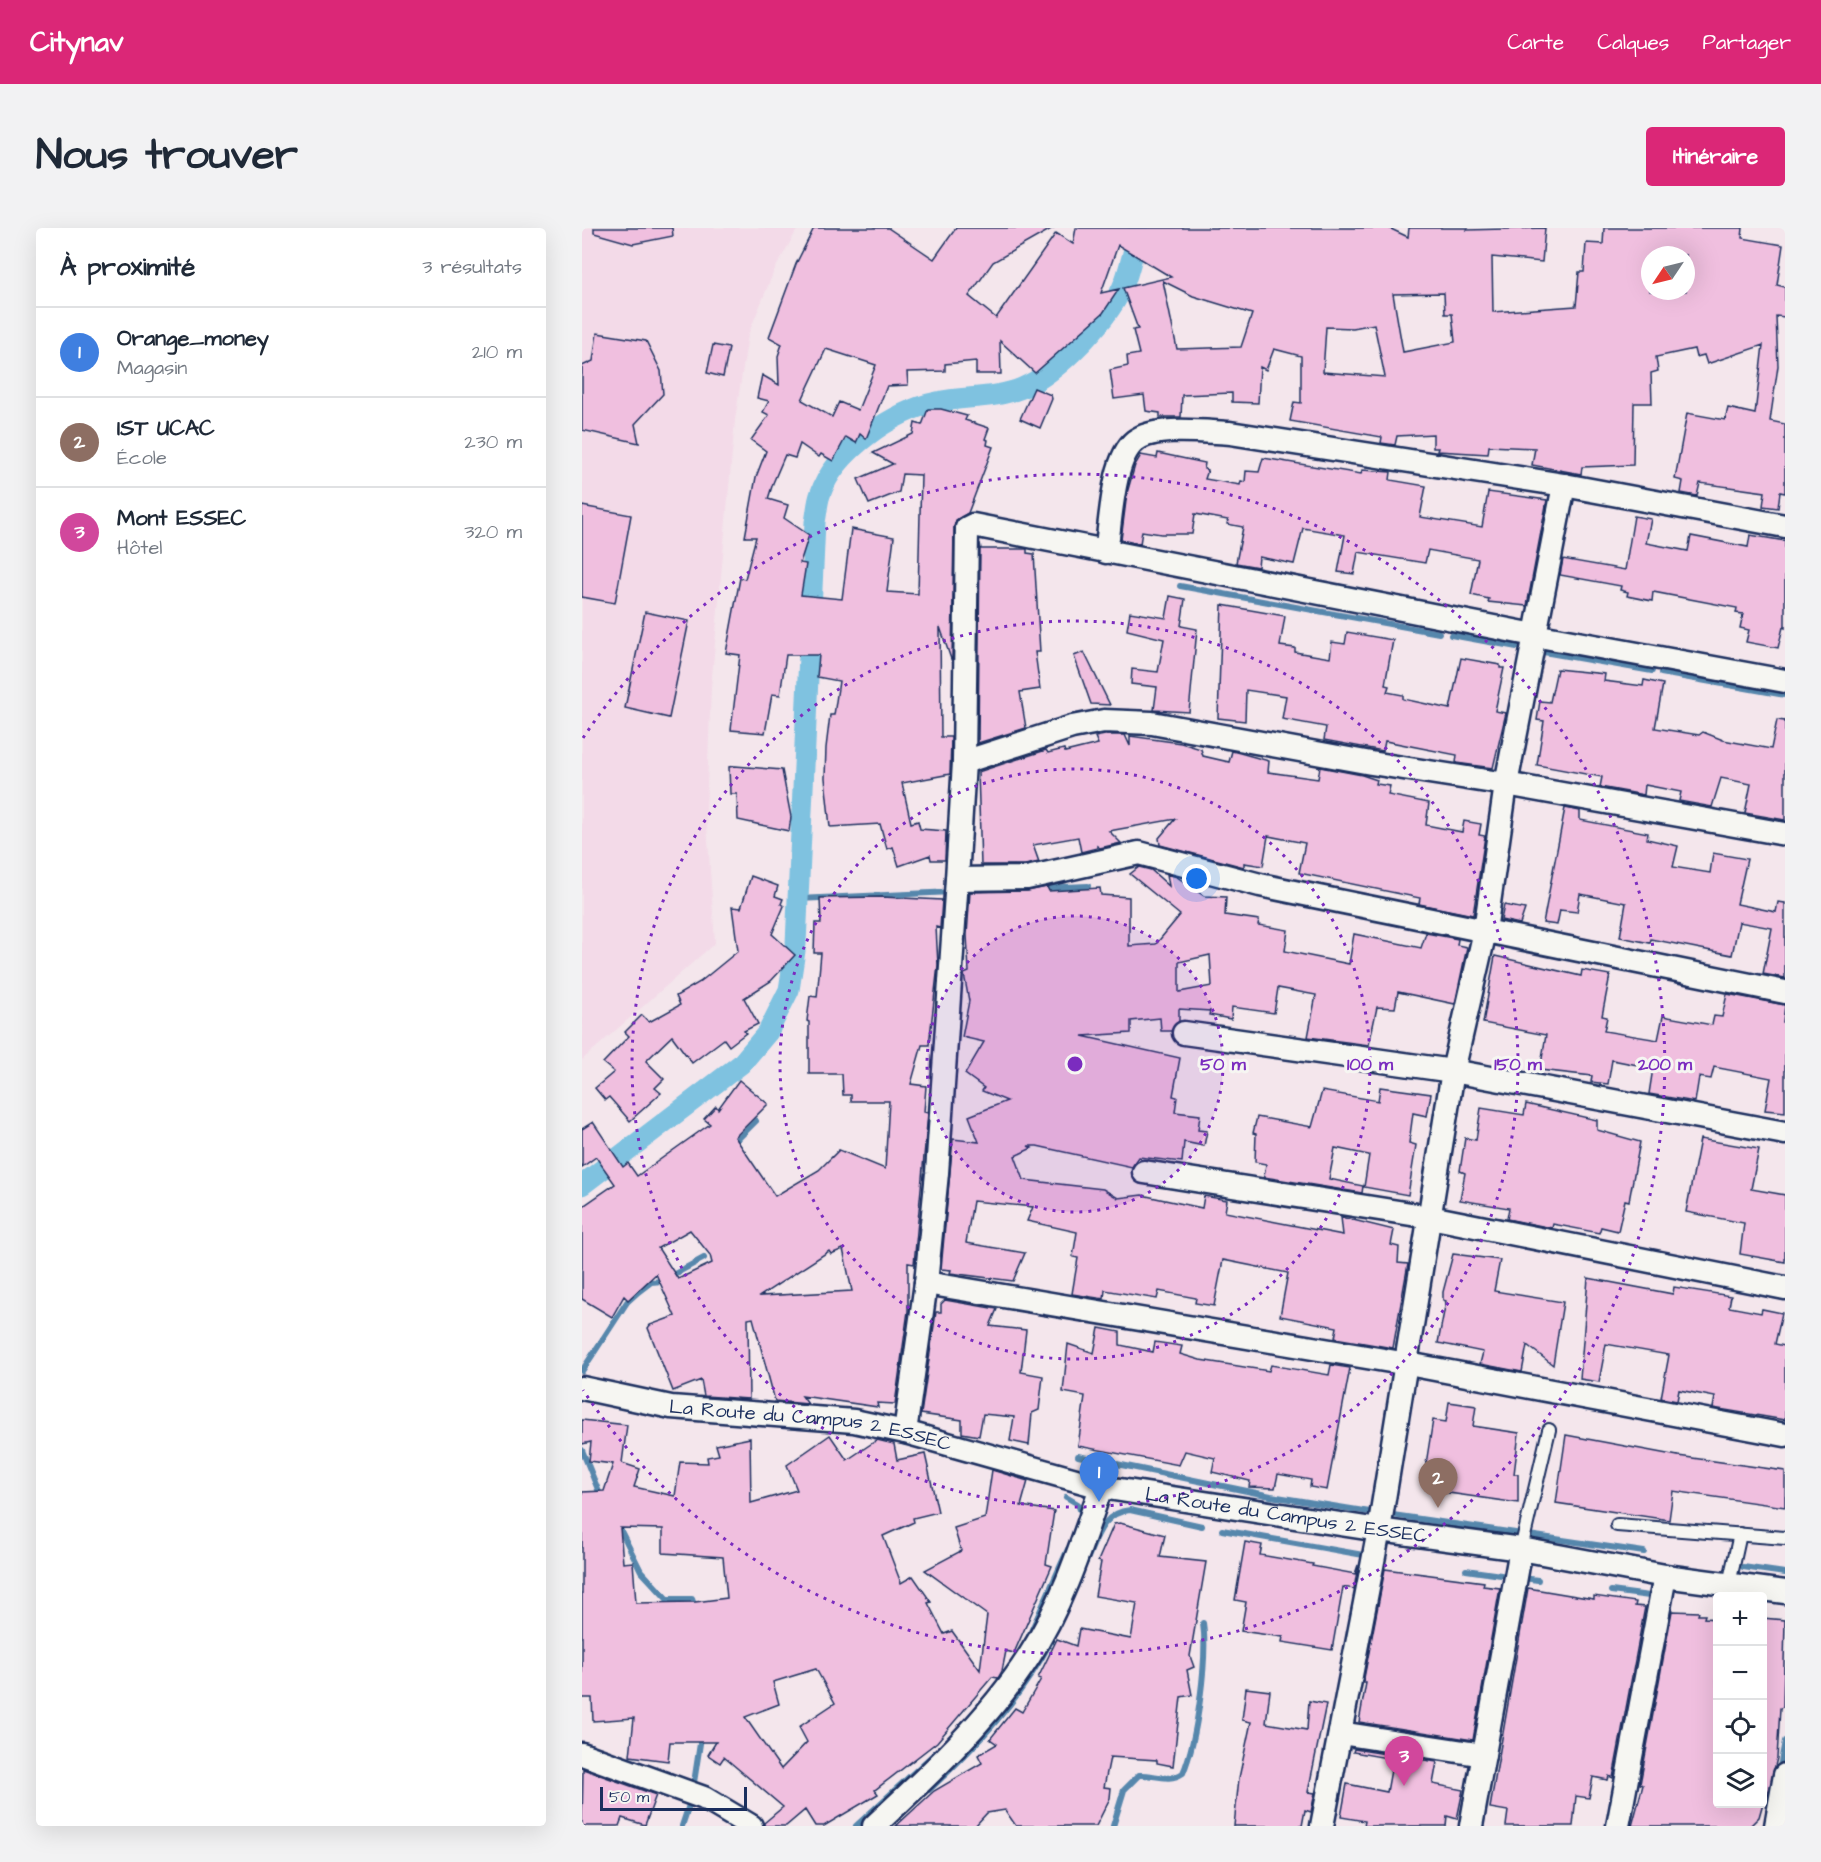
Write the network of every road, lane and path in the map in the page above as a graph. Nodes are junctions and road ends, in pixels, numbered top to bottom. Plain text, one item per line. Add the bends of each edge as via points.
1 (1564, 485) junction
2 (1785, 526) edge
3 (1106, 552) junction
4 (1534, 635) junction
5 (1785, 681) edge
6 (964, 762) junction
7 (1506, 784) junction
8 (1785, 834) edge
9 (957, 879) junction
10 (1485, 931) junction
11 (1785, 992) edge
12 (1184, 1033) dead end
13 (1453, 1071) junction
14 (1785, 1132) edge
15 (1144, 1172) dead end
16 (1430, 1217) junction
17 (926, 1283) junction
18 (1785, 1288) edge
19 (1408, 1364) junction
20 (582, 1389) edge
21 (1549, 1430) dead end
22 (905, 1432) junction
23 (1785, 1435) edge
24 (1101, 1487) junction
25 (1617, 1525) dead end
26 (1379, 1530) junction
27 (1740, 1534) junction
28 (1785, 1538) edge
29 (1521, 1549) junction
30 (1665, 1576) junction
31 (1729, 1584) junction
32 (1785, 1592) edge
33 (1340, 1733) junction
34 (582, 1754) edge
35 (1484, 1755) junction
36 (1785, 1775) edge
37 (751, 1826) edge
38 (874, 1826) edge
39 (1322, 1826) edge
40 (1471, 1826) edge
41 (1618, 1826) edge
42 (1776, 1826) edge

1 - 2 street
1 - 3 street via 1230,433 1189,430 1146,435 1127,450 1119,466
1 - 4 street
3 - 4 street
3 - 6 street via 973,525 967,528
4 - 5 street
4 - 7 street
6 - 7 street via 1072,727 1104,721 1152,723 1371,764
6 - 9 street
7 - 8 street
7 - 10 street
9 - 10 street via 1027,878 1139,853 1260,885
9 - 17 street
10 - 11 street
10 - 13 street
12 - 13 street
13 - 14 street
13 - 16 street
15 - 16 street
16 - 18 street
16 - 19 street
17 - 19 street
17 - 22 street
19 - 23 street
19 - 26 street
20 - 22 street, La Route du Campus 2 ESSEC via 671,1407 854,1421
21 - 29 lane
22 - 24 street, La Route du Campus 2 ESSEC
24 - 26 street, La Route du Campus 2 ESSEC
24 - 38 street via 1076,1563 1028,1659 985,1715
25 - 27 lane
26 - 29 street, La Route du Campus 2 ESSEC
26 - 33 street
27 - 28 lane
27 - 31 lane
29 - 30 street, La Route du Campus 2 ESSEC
29 - 35 street
30 - 31 street, La Route du Campus 2 ESSEC
30 - 41 street
31 - 32 street, La Route du Campus 2 ESSEC
33 - 35 street
33 - 39 street
34 - 37 street via 704,1798
35 - 40 street
36 - 42 street

